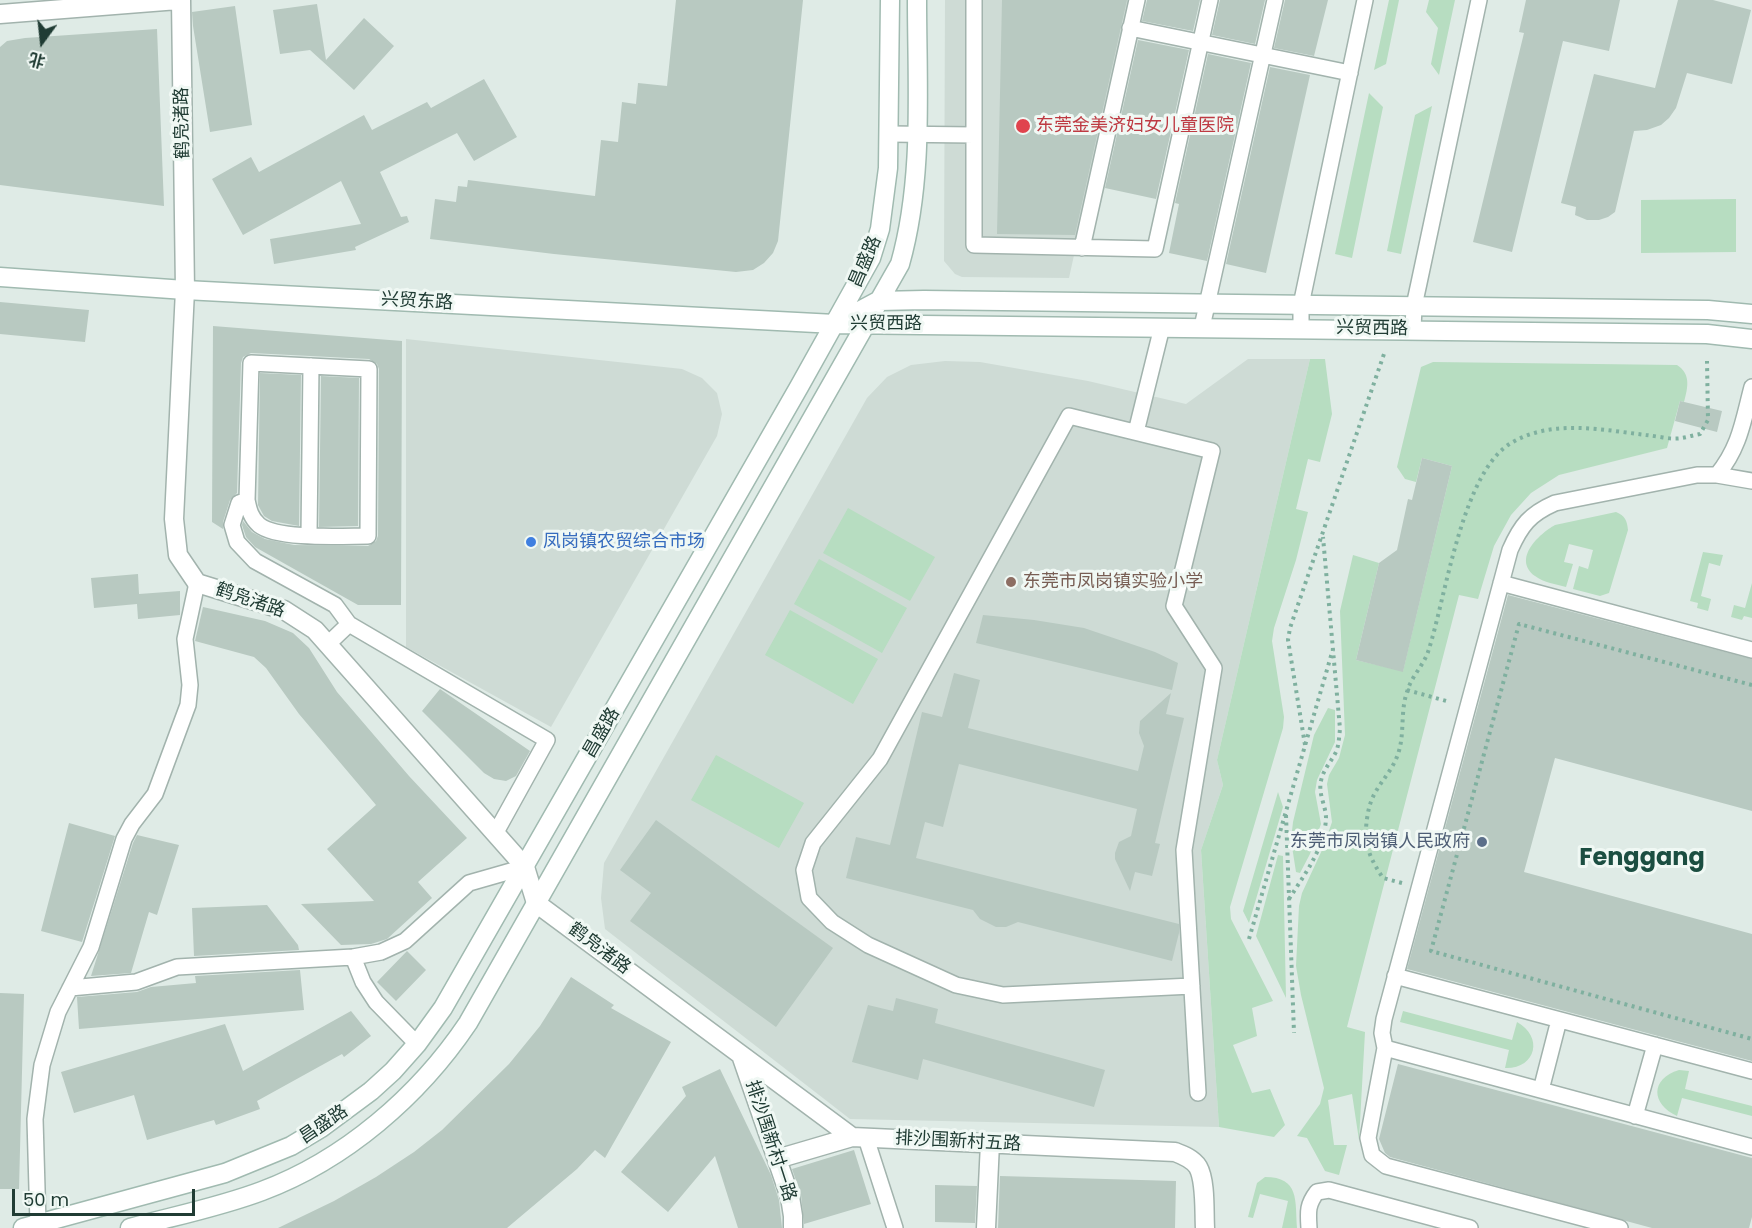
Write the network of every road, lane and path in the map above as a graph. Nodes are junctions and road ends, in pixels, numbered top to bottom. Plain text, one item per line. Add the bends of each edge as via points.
1 (179, 0) edge
2 (890, 0) edge
3 (917, 0) edge
4 (974, 0) edge
5 (1137, 0) edge
6 (1210, 0) edge
7 (1275, 0) edge
8 (1365, 0) edge
9 (1479, 0) edge
10 (0, 14) edge
11 (1130, 28) junction
12 (1201, 42) junction
13 (1263, 55) junction
14 (1350, 73) junction
15 (889, 134) junction
16 (916, 134) junction
17 (974, 135) junction
18 (1083, 248) junction
19 (0, 277) edge
20 (184, 290) junction
21 (879, 301) junction
22 (1208, 303) junction
23 (1301, 305) junction
24 (1414, 306) junction
25 (1752, 314) edge
26 (835, 324) junction
27 (866, 324) junction
28 (1162, 327) junction
29 (1202, 327) junction
30 (1301, 328) junction
31 (1413, 330) junction
32 (1752, 339) edge
33 (1385, 351) dead end
34 (311, 366) junction
35 (1752, 387) edge
36 (1136, 432) junction
37 (1717, 475) junction
38 (1752, 481) edge
39 (247, 500) junction
40 (1322, 533) junction
41 (309, 535) junction
42 (197, 583) junction
43 (1501, 583) junction
44 (350, 624) junction
45 (328, 644) junction
46 (1334, 646) junction
47 (1752, 650) edge
48 (1752, 685) edge
49 (1305, 745) junction
50 (1286, 812) junction
51 (495, 834) junction
52 (525, 867) junction
53 (1289, 899) junction
54 (536, 903) junction
55 (1249, 939) dead end
56 (353, 957) junction
57 (1395, 976) junction
58 (1192, 986) junction
59 (70, 988) junction
60 (1559, 1020) junction
61 (1294, 1034) dead end
62 (1752, 1039) edge
63 (417, 1044) junction
64 (1655, 1045) junction
65 (1385, 1048) junction
66 (741, 1055) junction
67 (1752, 1071) edge
68 (1541, 1090) junction
69 (1198, 1093) dead end
70 (1635, 1116) junction
71 (859, 1138) junction
72 (990, 1143) junction
73 (1752, 1147) edge
74 (777, 1159) junction
75 (31, 1226) edge
76 (130, 1228) edge
77 (793, 1228) edge
78 (896, 1228) edge
79 (986, 1228) edge
80 (1205, 1228) edge
81 (1309, 1228) edge
82 (1470, 1228) edge
83 (1620, 1228) edge

1 - 10 street
1 - 20 street, 鹤凫渚路
2 - 15 street, 昌盛路
3 - 16 street, 昌盛路
4 - 17 lane
5 - 11 lane
6 - 12 lane
7 - 13 lane
8 - 14 lane
9 - 24 lane
11 - 12 lane
11 - 18 lane
12 - 13 lane
12 - 18 lane via 1155,249
13 - 14 lane
13 - 22 lane
14 - 23 lane
15 - 16 lane
15 - 26 street, 昌盛路 via 880,228 871,258
16 - 17 lane
16 - 21 street, 昌盛路 via 907,237 900,264
17 - 18 lane via 974,245
19 - 20 street, 兴贸东路
20 - 26 street, 兴贸东路
20 - 42 street, 鹤凫渚路 via 174,519 178,555
21 - 22 street, 兴贸西路
21 - 26 street, 兴贸西路
21 - 27 street, 昌盛路
22 - 23 street, 兴贸西路
22 - 29 lane
23 - 24 street, 兴贸西路
23 - 30 lane
24 - 25 street, 兴贸西路
24 - 31 lane
26 - 27 street, 兴贸西路
26 - 52 street, 昌盛路
27 - 28 street, 兴贸西路
27 - 54 street, 昌盛路
28 - 29 street, 兴贸西路
28 - 36 lane
29 - 30 street, 兴贸西路
30 - 31 street, 兴贸西路
31 - 32 street, 兴贸西路 via 1707,334
33 - 40 path
34 - 39 lane via 251,363
34 - 41 lane
34 - 41 lane via 369,369 368,536
35 - 37 lane via 1737,443
36 - 58 lane via 1212,451 1174,606 1214,668 1184,850
36 - 58 lane via 1069,416 880,759 813,843 804,870 809,898 832,922 868,945 956,985 1003,995
37 - 38 lane
37 - 43 lane via 1678,477 1540,509 1517,534
39 - 41 lane via 250,514 260,525 278,534
39 - 44 lane via 239,503 232,525 237,543 255,561 335,605
40 - 46 path
40 - 49 path via 1288,640
42 - 45 street, 鹤凫渚路 via 284,610 315,630
42 - 59 lane via 185,639 188,705 155,794 124,839 91,947
43 - 47 lane
43 - 57 lane
44 - 45 lane
44 - 51 lane via 547,740
45 - 51 street, 鹤凫渚路
46 - 49 path
46 - 53 path via 1340,729 1336,752 1320,783 1326,819 1311,863
48 - 62 path via 1519,624 1431,951
49 - 50 path
50 - 53 path
50 - 55 path
51 - 52 street, 鹤凫渚路
52 - 54 street, 鹤凫渚路
52 - 56 lane via 469,884 405,941 381,952
52 - 63 street, 昌盛路 via 461,978
53 - 61 path
54 - 66 street, 鹤凫渚路
54 - 76 street, 昌盛路 via 452,1047 390,1112 316,1165 263,1191
56 - 59 lane via 177,967 136,982
56 - 63 lane via 376,1002
57 - 60 lane
57 - 65 lane via 1382,1033
58 - 69 lane
59 - 75 lane via 58,1012 42,1065 35,1119
60 - 64 lane
60 - 68 lane
63 - 75 street, 昌盛路 via 371,1091 291,1146 225,1173
64 - 67 lane
64 - 70 lane
65 - 68 lane
65 - 83 lane via 1368,1138 1372,1155 1386,1166
66 - 71 street
66 - 74 street, 排沙围新村一路
68 - 70 lane
70 - 73 lane
71 - 72 street, 排沙围新村五路
71 - 74 street, 排沙围新村五路
71 - 78 lane
72 - 79 street
72 - 80 street, 排沙围新村五路 via 1174,1152 1187,1157 1202,1179
74 - 77 street, 排沙围新村一路 via 790,1197
81 - 82 lane via 1310,1200 1317,1192 1329,1190

